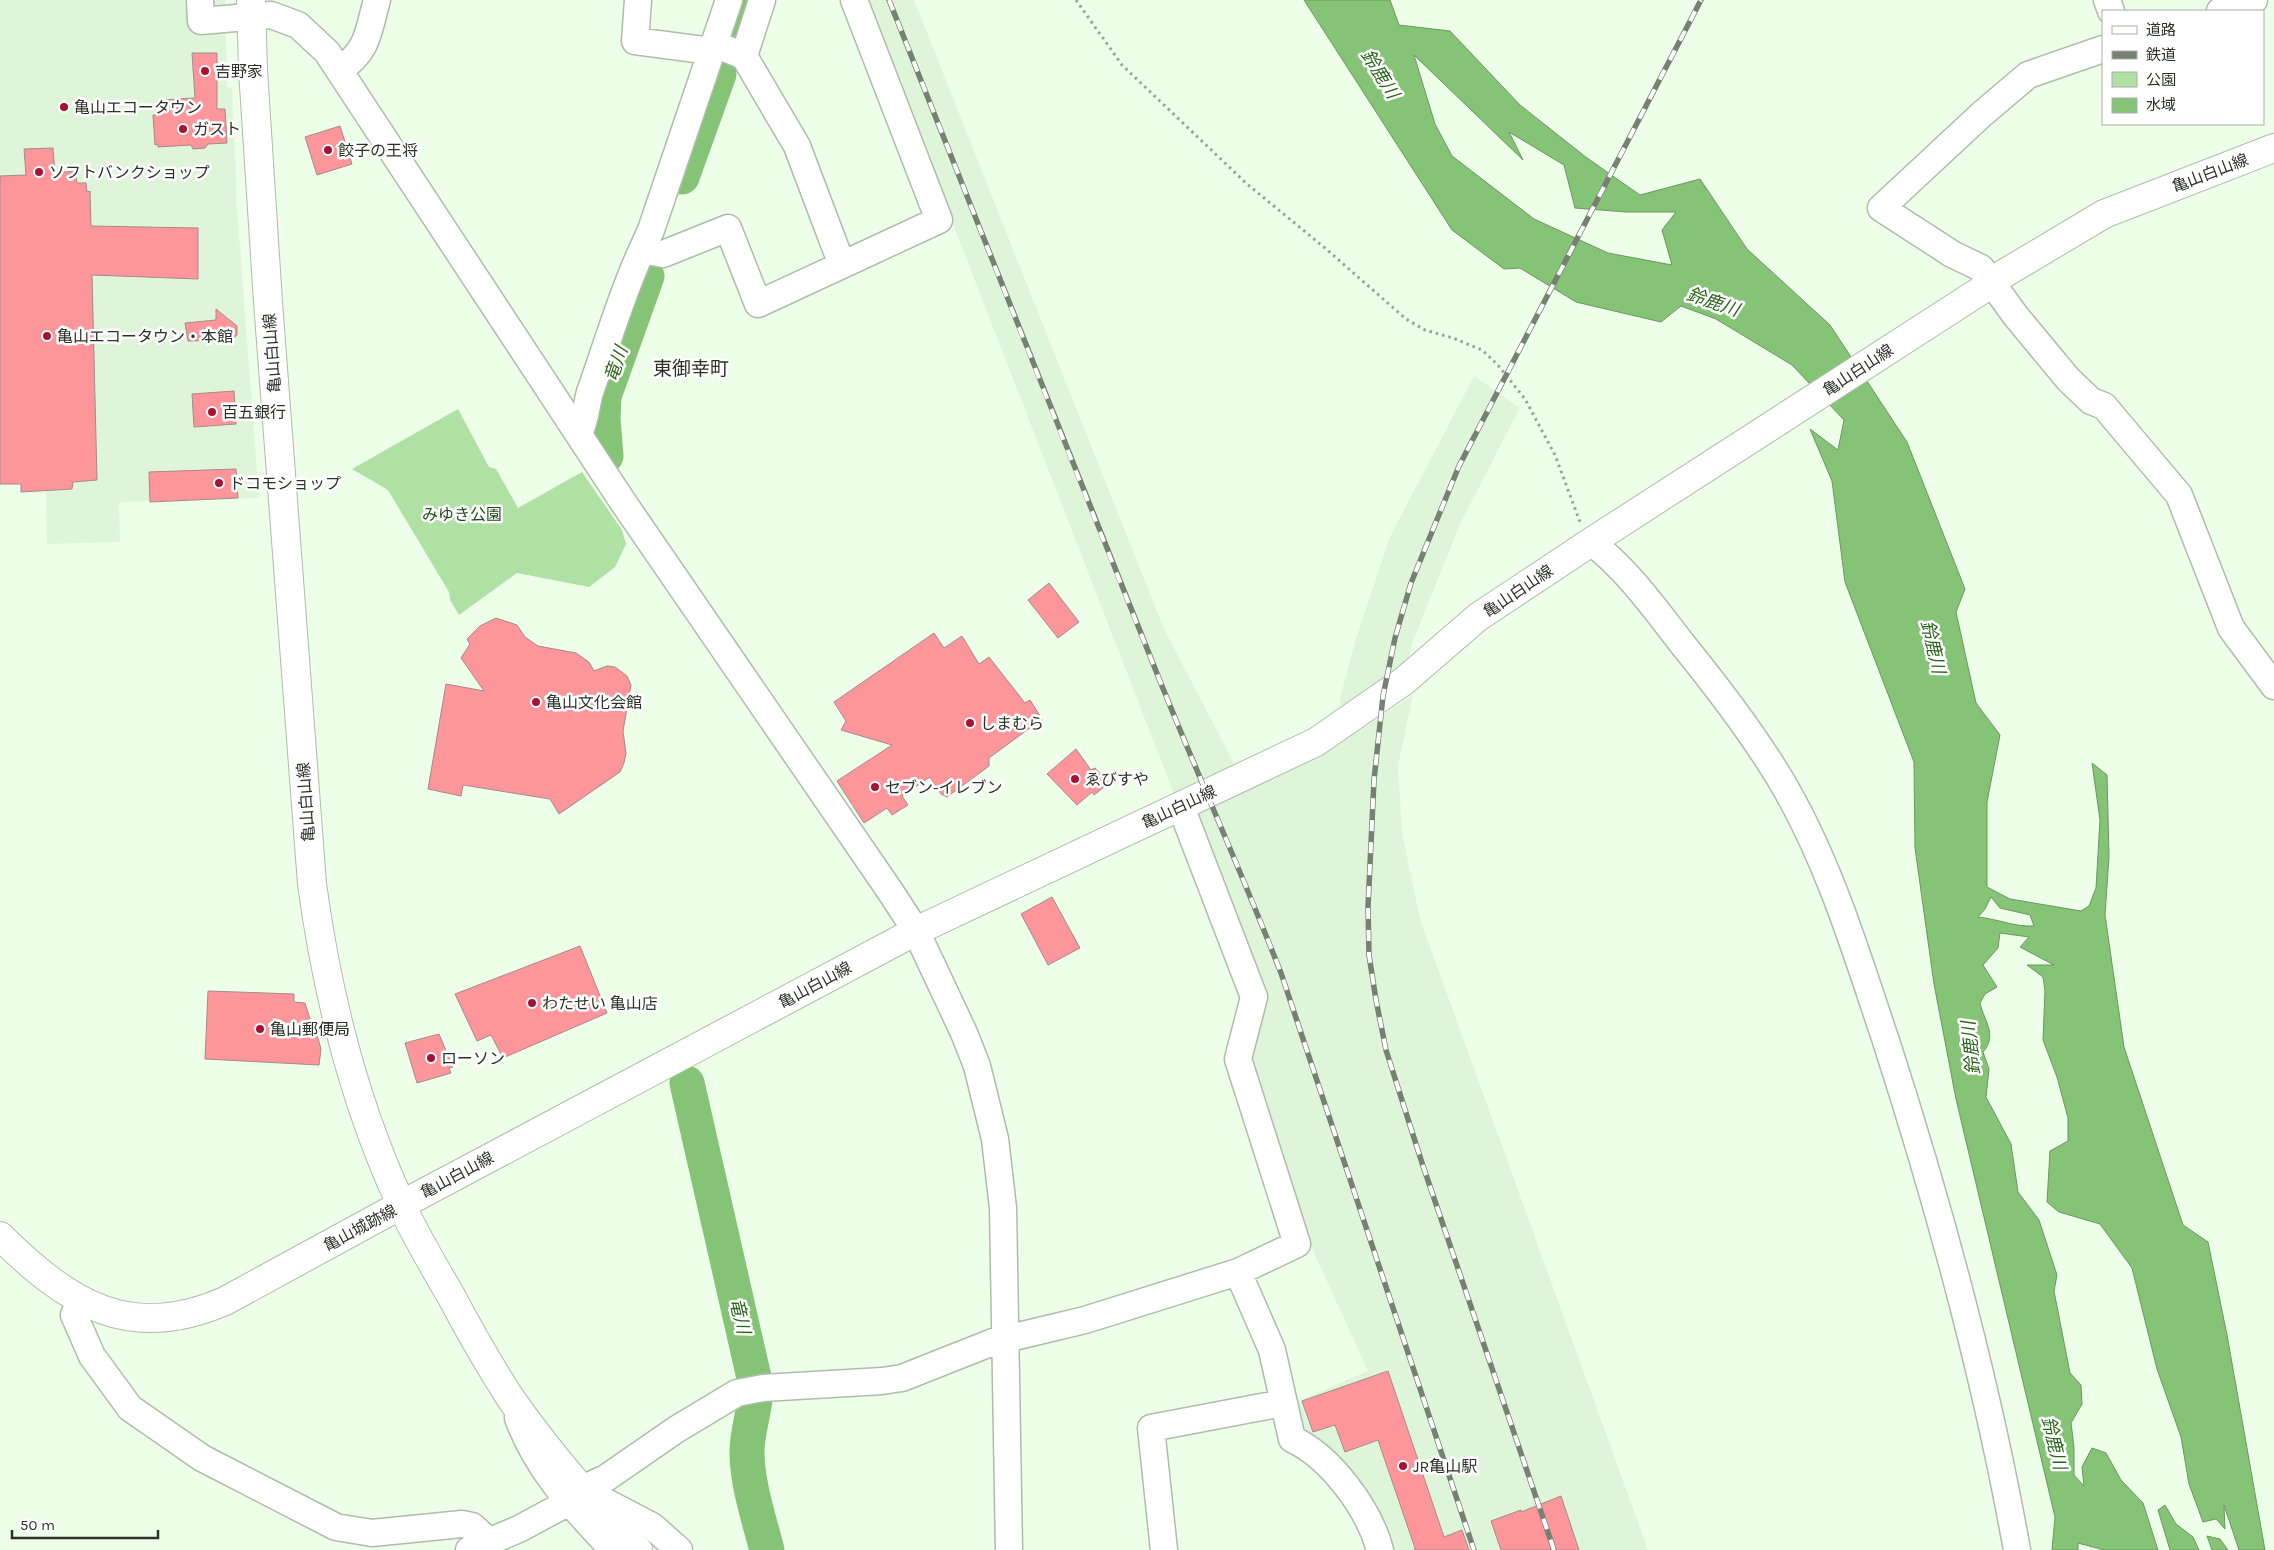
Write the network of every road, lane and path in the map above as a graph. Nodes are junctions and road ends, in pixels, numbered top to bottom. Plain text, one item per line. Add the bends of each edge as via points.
1 (200, 0) edge
2 (377, 0) edge
3 (638, 0) edge
4 (730, 0) edge
5 (762, 0) edge
6 (854, 0) edge
7 (1076, 0) edge
8 (2254, 0) edge
9 (252, 8) edge
10 (2223, 10) edge
11 (713, 48) junction
12 (2102, 49) edge
13 (744, 56) junction
14 (339, 70) junction
15 (2274, 148) edge
16 (642, 250) junction
17 (842, 265) junction
18 (1985, 286) junction
19 (579, 433) junction
20 (1597, 538) junction
21 (2274, 686) edge
22 (1181, 807) junction
23 (916, 931) junction
24 (401, 1204) junction
25 (0, 1236) edge
26 (1238, 1272) junction
27 (80, 1300) junction
28 (1006, 1340) junction
29 (1283, 1403) junction
30 (576, 1496) junction
31 (479, 1546) edge
32 (613, 1550) edge
33 (638, 1550) edge
34 (679, 1550) edge
35 (1009, 1550) edge
36 (1164, 1550) edge
37 (1380, 1550) edge
38 (2017, 1550) edge

1 - 9 street via 201,21
2 - 14 street via 363,49 352,62
3 - 11 street via 636,41
4 - 11 street
5 - 13 street
6 - 17 street via 939,220
7 - 20 path via 1122,65 1247,184 1406,319 1425,330 1482,350 1497,364 1525,399 1555,455 1582,527
8 - 10 street
9 - 14 street via 298,25 327,52
9 - 24 main road, 亀山白山線 via 268,302 312,884 328,983 344,1046 378,1148
11 - 13 street
11 - 16 street
12 - 18 street via 2028,74 1881,208 1952,254 1981,268
13 - 17 street via 796,146
14 - 19 street
15 - 18 main road, 亀山白山線 via 2104,214
16 - 17 street via 663,254 728,228 758,304
16 - 19 street
18 - 20 main road, 亀山白山線
18 - 21 street via 2015,315 2068,379 2091,401 2104,406 2179,495 2231,628
19 - 23 street
20 - 22 main road, 亀山白山線 via 1478,618 1404,681 1328,734
20 - 38 street via 1724,696 1780,779 1821,860 1875,1008 1966,1312
22 - 23 main road, 亀山白山線
22 - 26 street via 1254,997 1238,1059 1297,1244
23 - 24 main road, 亀山白山線
23 - 28 street via 974,1058 995,1139 1003,1208
24 - 27 main road, 亀山城跡線 via 204,1311 146,1320 114,1313
24 - 30 main road, 亀山城跡線 via 487,1361
25 - 27 main road, 亀山城跡線 via 27,1261
26 - 28 street via 1085,1320
26 - 29 street via 1272,1350
27 - 31 street via 74,1315 78,1327 92,1356 130,1408 202,1458 336,1527 372,1533 462,1524 472,1526
28 - 30 street via 993,1342 902,1378 755,1389 730,1397
28 - 35 street
29 - 36 street via 1151,1428
29 - 37 street via 1292,1439 1309,1447 1357,1497 1376,1533
30 - 31 street via 519,1529
30 - 32 street
30 - 33 main road, 亀山城跡線
30 - 34 street via 652,1526

